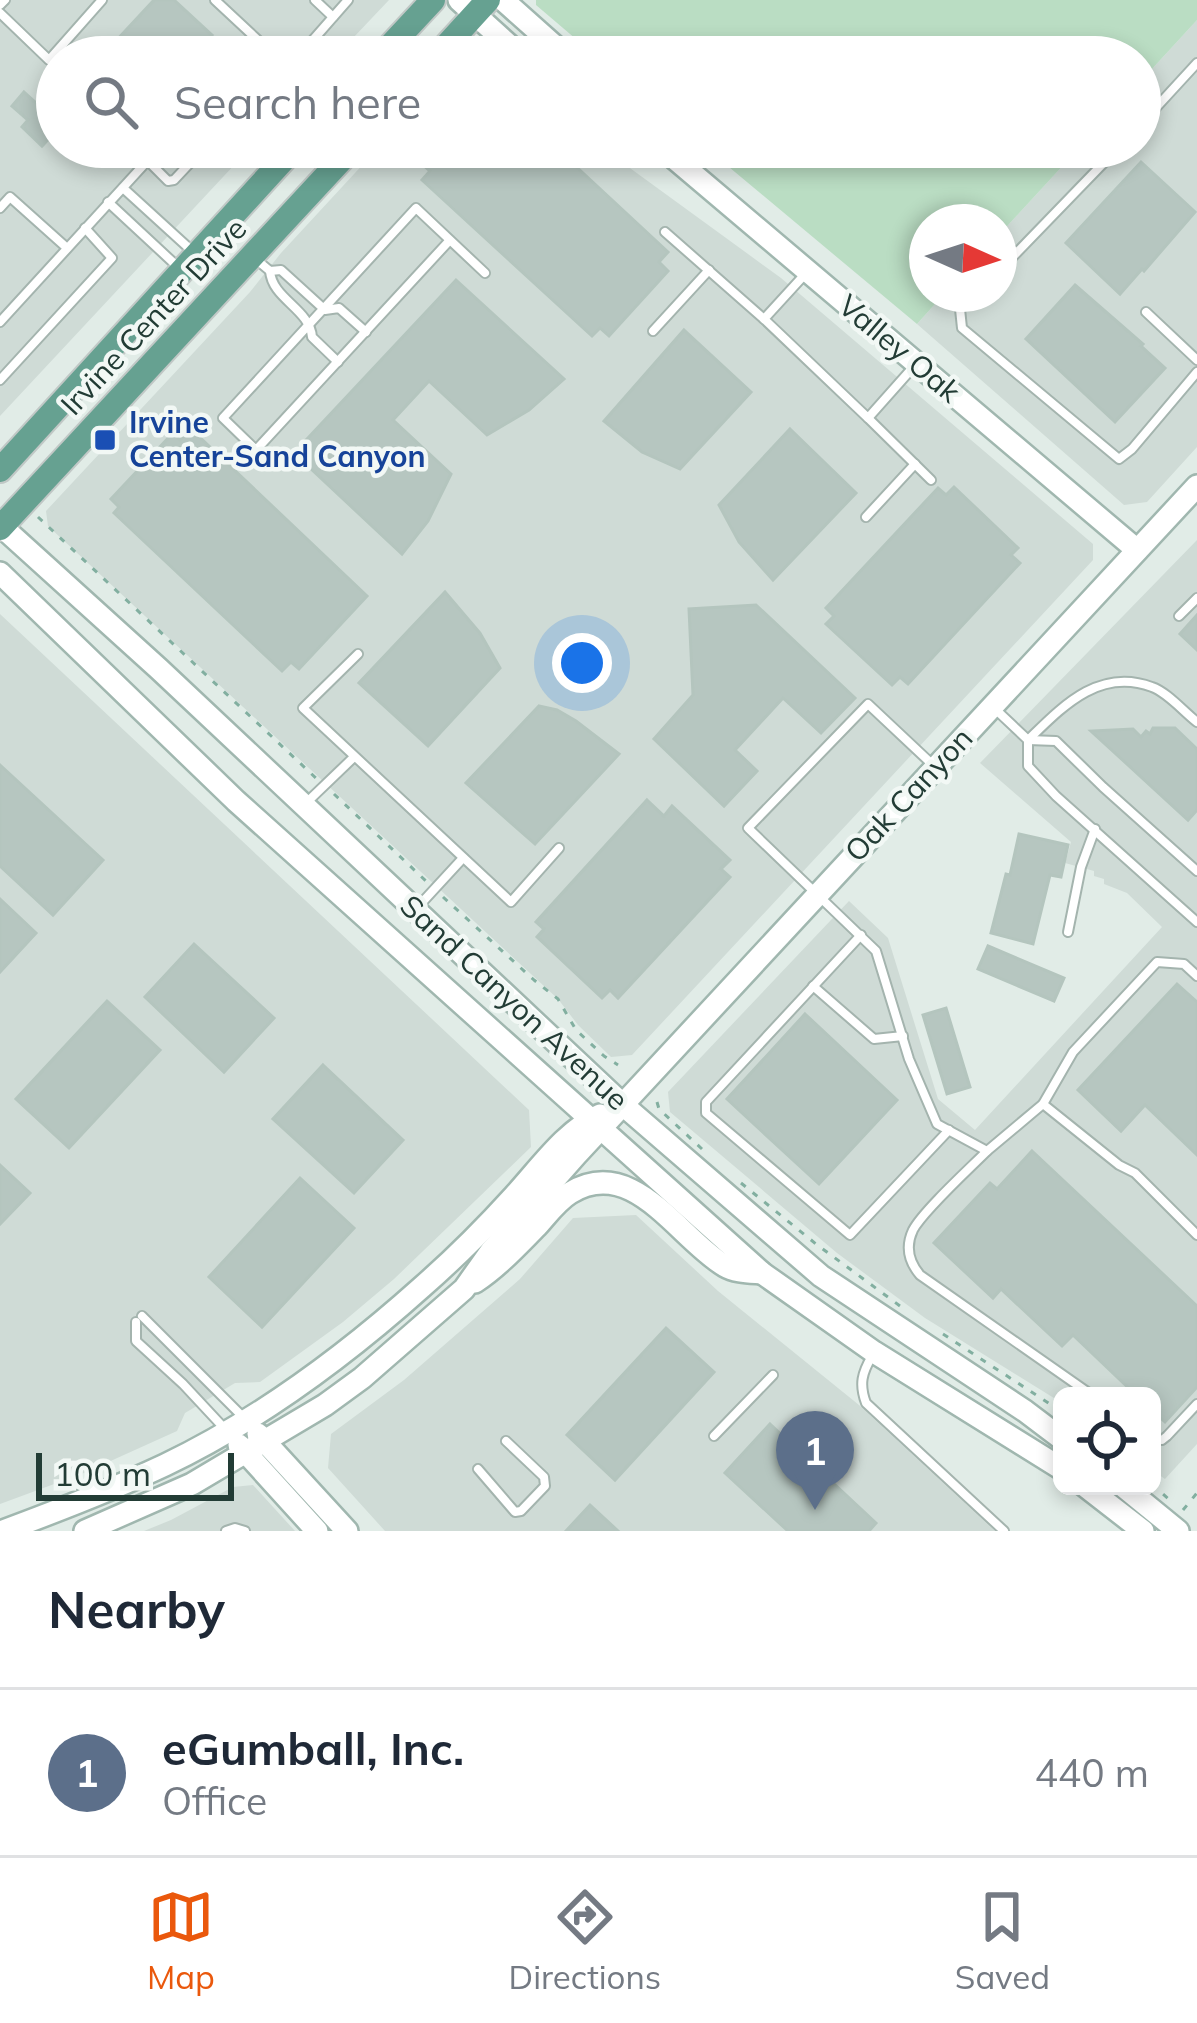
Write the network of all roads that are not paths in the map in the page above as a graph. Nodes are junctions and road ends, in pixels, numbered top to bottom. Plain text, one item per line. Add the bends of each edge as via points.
1 (102, 0) edge
2 (215, 0) edge
3 (315, 0) edge
4 (348, 0) edge
5 (433, 0) edge
6 (503, 0) edge
7 (474, 5) edge
8 (2, 6) edge
9 (333, 17) junction
10 (70, 36) edge
11 (254, 36) edge
12 (316, 36) edge
13 (400, 36) edge
14 (451, 36) edge
15 (503, 36) edge
16 (543, 36) edge
17 (36, 45) edge
18 (1197, 63) edge
19 (1161, 102) edge
20 (140, 168) edge
21 (155, 168) edge
22 (185, 168) edge
23 (276, 168) edge
24 (336, 168) edge
25 (686, 168) edge
26 (1099, 168) edge
27 (122, 188) junction
28 (108, 202) junction
29 (0, 208) edge
30 (85, 228) junction
31 (665, 232) dead end
32 (450, 240) junction
33 (68, 248) junction
34 (1017, 253) edge
35 (190, 263) junction
36 (261, 264) junction
37 (709, 270) junction
38 (808, 271) junction
39 (485, 273) dead end
40 (325, 310) junction
41 (960, 312) edge
42 (1146, 312) dead end
43 (764, 320) junction
44 (0, 322) edge
45 (311, 324) junction
46 (653, 331) dead end
47 (366, 332) junction
48 (1197, 360) edge
49 (338, 362) junction
50 (916, 364) junction
51 (1197, 372) edge
52 (0, 380) edge
53 (868, 418) junction
54 (915, 464) junction
55 (0, 470) edge
56 (931, 479) dead end
57 (1197, 486) edge
58 (866, 517) dead end
59 (0, 526) edge
60 (1137, 550) junction
61 (0, 572) edge
62 (1197, 598) edge
63 (1179, 616) dead end
64 (358, 654) dead end
65 (992, 706) junction
66 (1197, 722) edge
67 (1028, 740) junction
68 (354, 757) junction
69 (935, 767) junction
70 (304, 805) junction
71 (1095, 829) junction
72 (559, 848) dead end
73 (463, 857) junction
74 (1197, 871) edge
75 (816, 896) junction
76 (415, 910) junction
77 (1196, 920) edge
78 (1068, 932) dead end
79 (861, 935) junction
80 (1197, 976) edge
81 (813, 986) junction
82 (903, 1036) junction
83 (1043, 1104) junction
84 (623, 1105) junction
85 (595, 1125) junction
86 (949, 1130) junction
87 (987, 1151) junction
88 (1197, 1235) edge
89 (762, 1273) junction
90 (464, 1289) junction
91 (874, 1352) junction
92 (773, 1375) dead end
93 (1080, 1387) edge
94 (1197, 1404) edge
95 (236, 1426) junction
96 (1053, 1432) edge
97 (713, 1436) dead end
98 (1161, 1440) edge
99 (506, 1441) dead end
100 (255, 1447) junction
101 (1053, 1463) edge
102 (478, 1469) dead end
103 (1097, 1495) edge
104 (1138, 1495) edge
105 (1180, 1521) edge
106 (3, 1531) edge
107 (86, 1531) edge
108 (226, 1531) edge
109 (245, 1531) edge
110 (317, 1531) edge
111 (347, 1531) edge
112 (1004, 1531) edge
113 (1143, 1531) edge

1 - 10 lane
2 - 11 lane
3 - 9 lane
4 - 9 lane
5 - 13 main road
6 - 16 main road
7 - 14 main road
7 - 15 main road
8 - 17 lane
9 - 12 lane
18 - 19 lane
20 - 27 lane
21 - 22 lane via 168,181
23 - 35 main road, Irvine Center Drive
24 - 36 main road, Irvine Center Drive
25 - 38 main road, Valley Oak
26 - 34 lane
27 - 28 lane
27 - 35 lane
28 - 30 lane
28 - 35 lane
29 - 33 lane via 10,197
30 - 33 lane
30 - 52 lane via 112,258
31 - 37 lane
32 - 39 lane
32 - 40 lane via 416,208
32 - 47 lane
33 - 44 lane
35 - 55 main road, Irvine Center Drive
36 - 40 lane via 280,270
36 - 45 lane
36 - 59 main road, Irvine Center Drive
37 - 43 lane
37 - 46 lane
38 - 43 lane
38 - 50 main road, Valley Oak
40 - 45 lane
40 - 47 lane via 339,308
41 - 51 lane via 962,328 1119,458
42 - 48 lane
43 - 53 lane
45 - 49 lane via 312,337
45 - 49 lane via 223,418 256,450
47 - 49 lane
50 - 53 lane
50 - 60 main road, Valley Oak
53 - 54 lane
54 - 56 lane
54 - 58 lane
57 - 60 main road, Oak Canyon
59 - 70 main road, Sand Canyon Avenue
60 - 65 main road, Oak Canyon
61 - 85 main road, Sand Canyon Avenue via 236,801
62 - 63 lane
64 - 68 lane via 303,708
65 - 67 lane
65 - 69 main road, Oak Canyon
66 - 67 lane via 1155,687 1118,683 1071,701
67 - 71 lane via 1028,766
67 - 74 lane via 1056,741
68 - 70 lane
68 - 73 lane
69 - 75 main road, Oak Canyon
69 - 75 lane via 868,704 748,828
70 - 76 main road, Sand Canyon Avenue
71 - 77 lane
71 - 78 lane
72 - 73 lane via 511,902
73 - 76 lane
75 - 79 lane
75 - 84 main road, Oak Canyon
76 - 84 main road, Sand Canyon Avenue
79 - 81 lane
79 - 82 lane via 876,951
80 - 83 lane via 1184,964 1156,962 1073,1052
81 - 82 lane via 874,1039
81 - 86 lane via 706,1102 706,1113 850,1234
82 - 86 lane via 937,1124
83 - 87 lane
83 - 88 lane via 1136,1173
84 - 85 main road
84 - 96 main road, Sand Canyon Avenue via 820,1276
85 - 89 main road, Sand Canyon Avenue
85 - 90 main road
85 - 95 main road via 358,1344
86 - 87 lane
87 - 93 lane via 918,1223 910,1263
89 - 90 main road via 729,1269 643,1196 603,1181 565,1196 497,1268
89 - 91 main road, Sand Canyon Avenue
90 - 100 main road via 362,1378
91 - 101 main road, Sand Canyon Avenue
91 - 112 lane via 862,1372 866,1403
92 - 97 lane
94 - 98 lane
95 - 95 lane via 139,1319 136,1341
95 - 100 main road
95 - 106 main road
99 - 102 lane via 546,1482 521,1511
100 - 107 main road
100 - 110 main road
100 - 111 main road
103 - 113 main road
104 - 105 main road
108 - 109 lane

